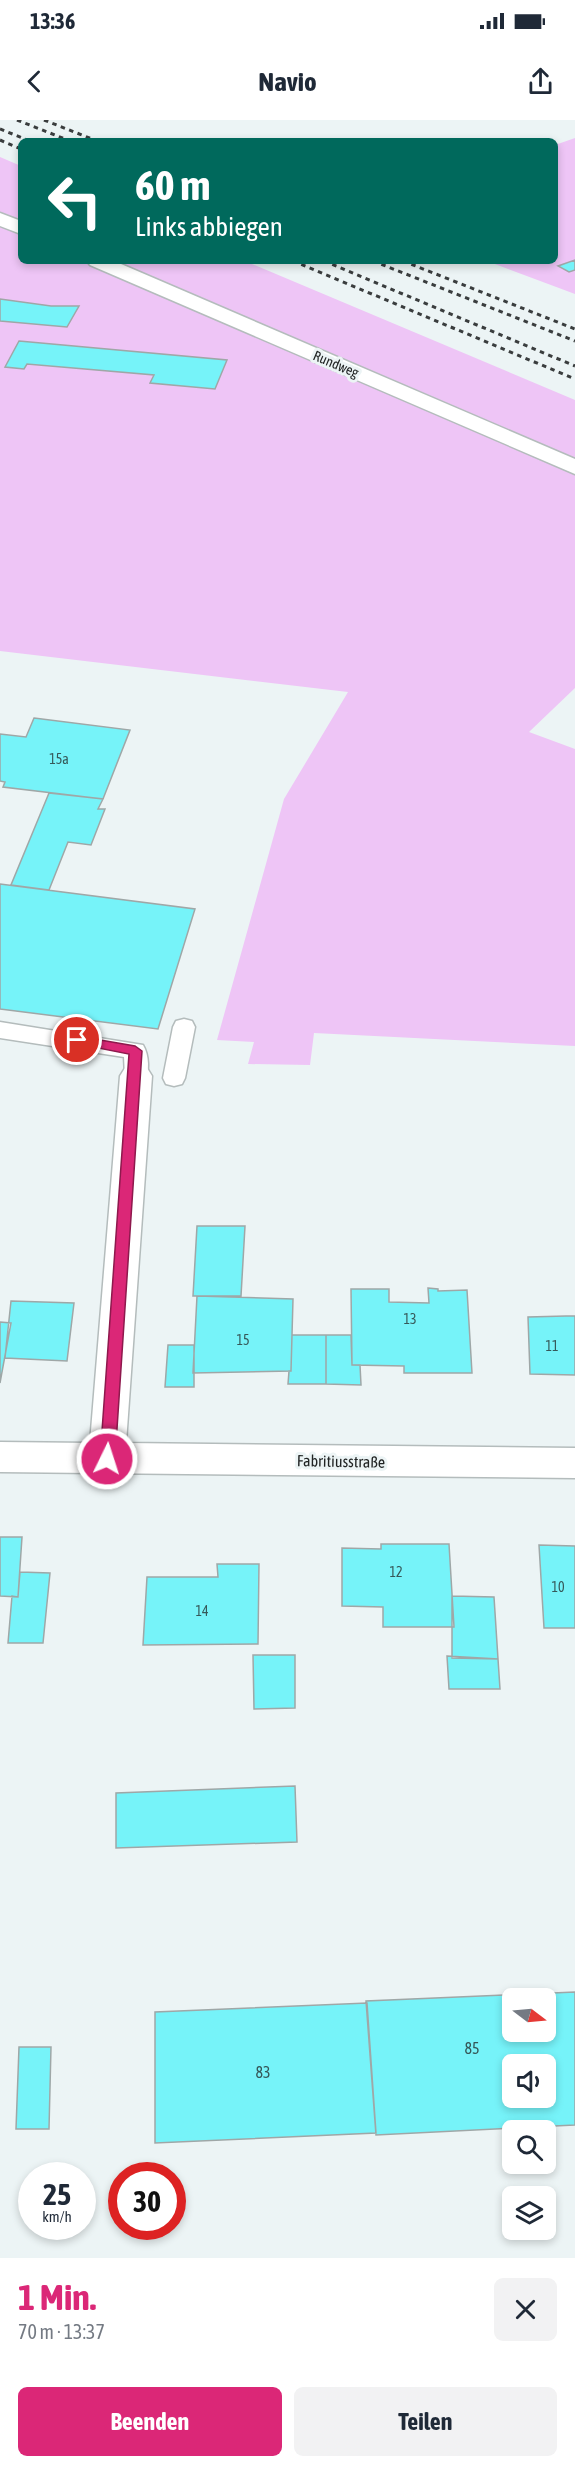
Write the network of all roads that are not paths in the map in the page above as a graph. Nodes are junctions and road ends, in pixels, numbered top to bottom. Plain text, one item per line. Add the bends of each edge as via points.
1 (0, 219) edge
2 (18, 227) edge
3 (104, 264) edge
4 (575, 467) edge
5 (184, 1027) dead end
6 (0, 1030) edge
7 (136, 1076) joint
8 (174, 1078) dead end
9 (0, 1457) edge
10 (107, 1459) junction
11 (575, 1463) edge

1 - 2 street
3 - 4 street, Rundweg
5 - 8 lane
6 - 7 lane via 135,1051
7 - 10 street
9 - 10 street, Fabritiusstraße
10 - 11 street, Fabritiusstraße

